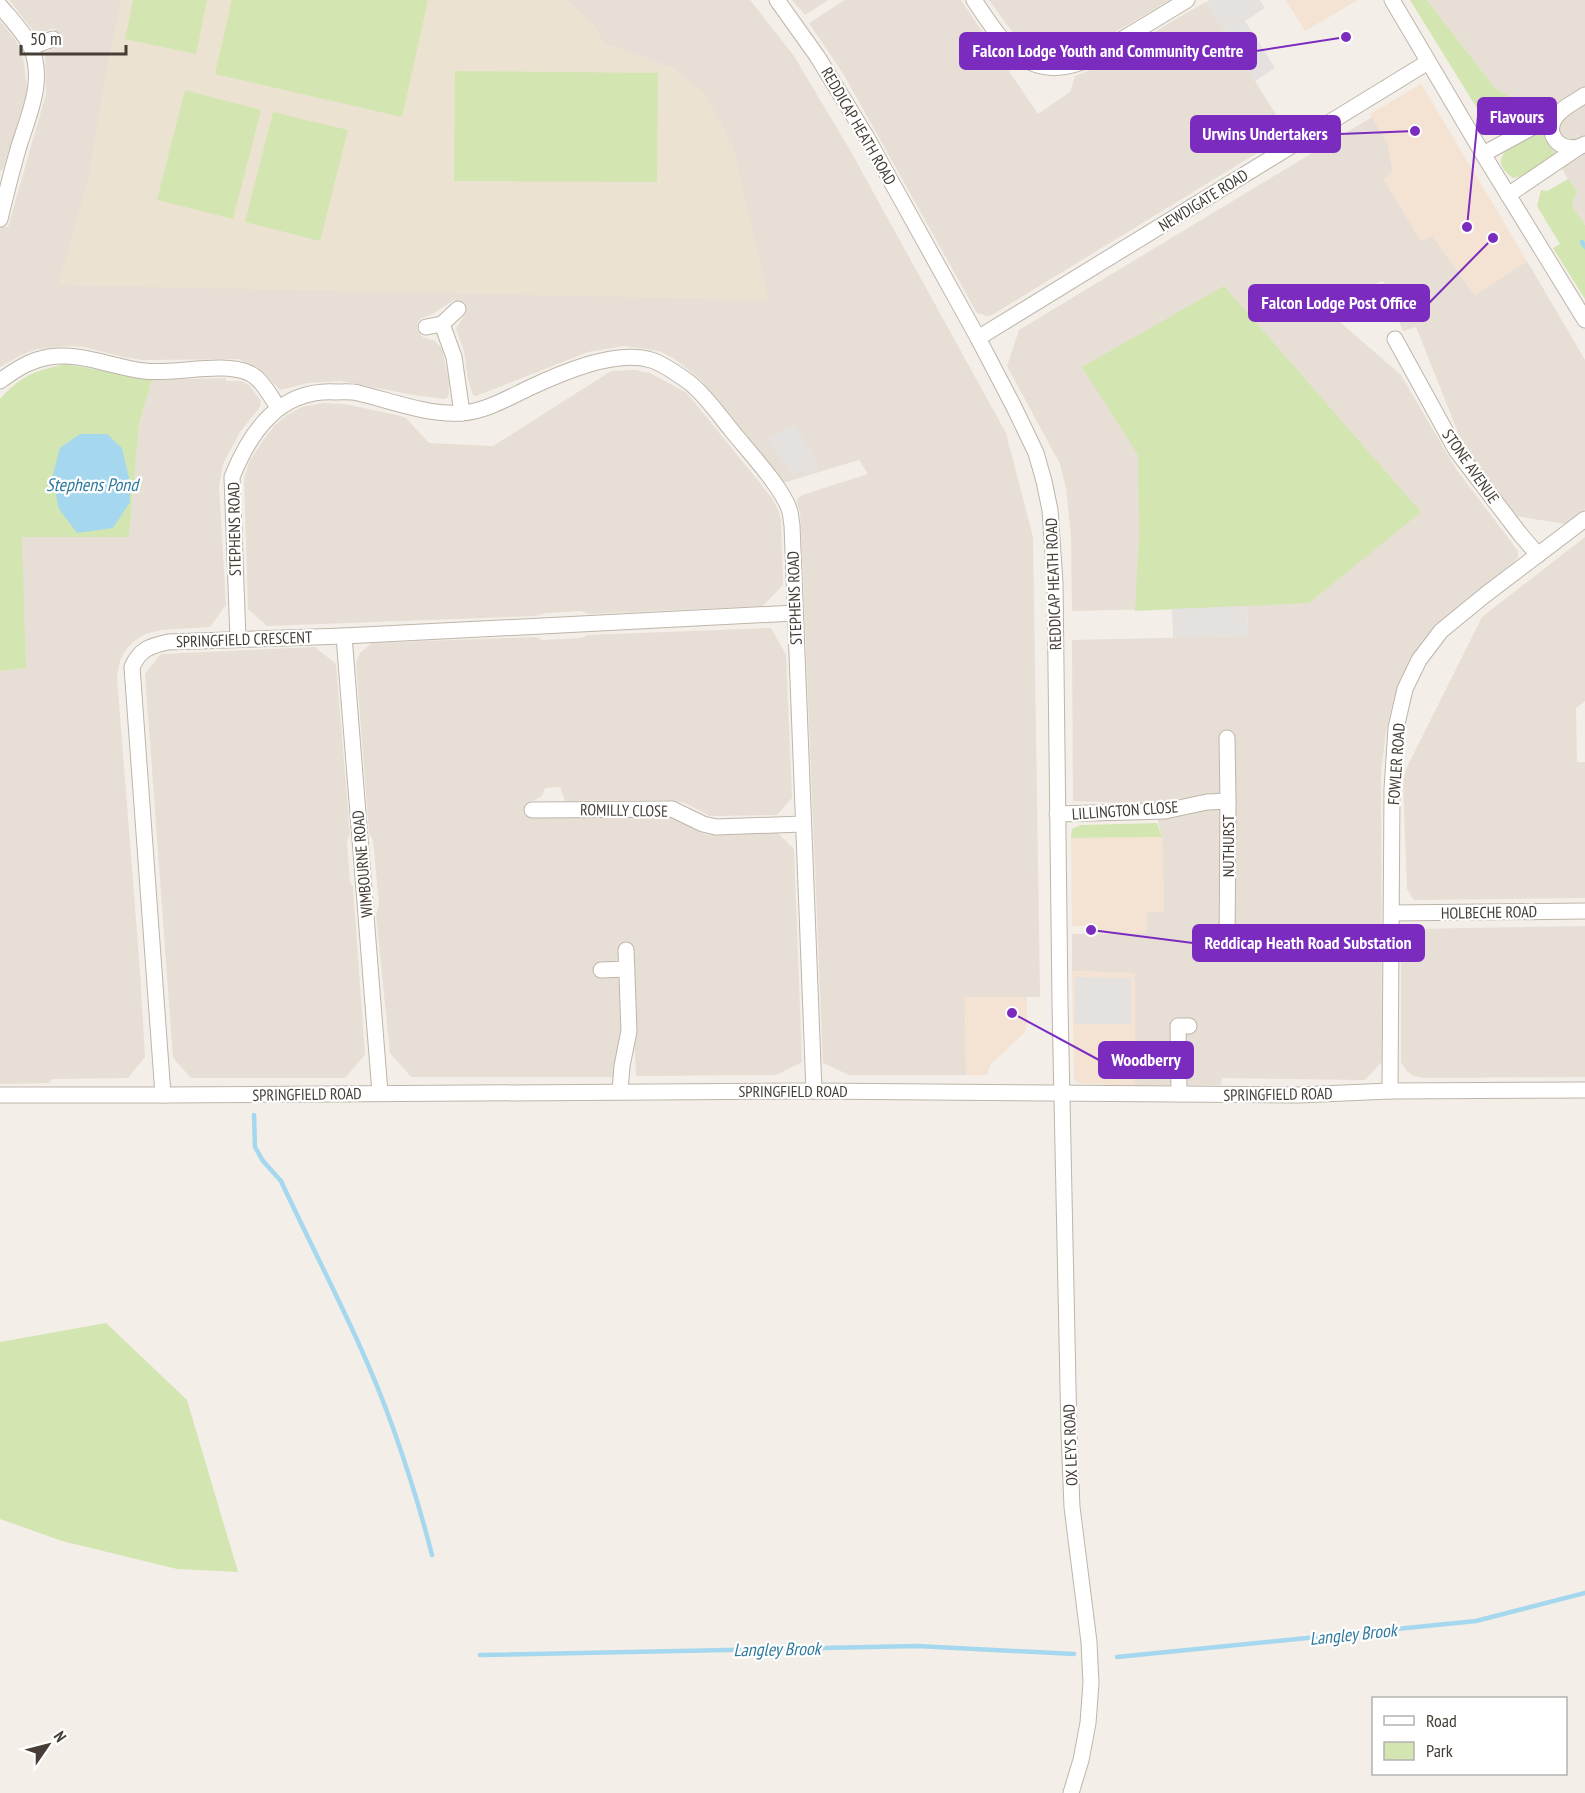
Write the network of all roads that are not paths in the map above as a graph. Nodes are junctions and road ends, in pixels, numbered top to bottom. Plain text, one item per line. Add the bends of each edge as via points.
1 (777, 0) edge
2 (974, 0) edge
3 (1187, 0) edge
4 (1392, 0) edge
5 (0, 6) edge
6 (53, 39) dead end
7 (31, 47) junction
8 (1428, 62) junction
9 (1585, 95) edge
10 (1562, 111) junction
11 (1585, 113) edge
12 (1583, 145) edge
13 (1483, 154) junction
14 (4, 185) edge
15 (1508, 195) junction
16 (0, 219) edge
17 (458, 309) dead end
18 (1585, 320) edge
19 (442, 324) junction
20 (426, 327) dead end
21 (978, 338) junction
22 (1395, 339) dead end
23 (0, 381) edge
24 (278, 407) junction
25 (462, 413) junction
26 (1585, 519) edge
27 (1538, 555) junction
28 (795, 613) junction
29 (344, 636) junction
30 (238, 639) junction
31 (1227, 738) dead end
32 (1228, 801) junction
33 (532, 810) dead end
34 (1057, 814) junction
35 (803, 824) junction
36 (1585, 912) edge
37 (1392, 914) junction
38 (626, 950) dead end
39 (1227, 953) dead end
40 (627, 969) junction
41 (601, 970) dead end
42 (1189, 1026) dead end
43 (1585, 1090) edge
44 (621, 1091) junction
45 (814, 1091) junction
46 (1390, 1091) junction
47 (380, 1093) junction
48 (1062, 1094) junction
49 (0, 1095) edge
50 (163, 1095) junction
51 (1179, 1095) junction
52 (1071, 1793) edge

1 - 21 street, REDDICAP HEATH ROAD via 866,136
2 - 3 street via 993,29 1020,58 1052,68 1079,64 1093,57
4 - 8 street
5 - 7 street
6 - 7 street
7 - 14 street via 35,99
8 - 13 street
8 - 21 street, NEWDIGATE ROAD
9 - 10 street
10 - 11 street via 1577,108
10 - 12 street via 1554,120 1553,135 1563,146
10 - 13 street
12 - 15 street
13 - 15 street
14 - 16 street
15 - 18 street
17 - 19 street
19 - 20 street
19 - 25 street via 454,357
21 - 34 street, REDDICAP HEATH ROAD via 1036,453 1050,510 1055,583
22 - 27 street, STONE AVENUE via 1456,450
23 - 24 street via 20,367 48,357 70,356 146,372 236,368 260,382
24 - 25 street, STEPHENS ROAD via 321,391 356,392 395,404
24 - 30 street, STEPHENS ROAD via 254,436 232,477
25 - 28 street, STEPHENS ROAD via 485,408 587,365 629,357 651,360 669,369 707,401 785,501 792,525
26 - 27 street, FOWLER ROAD
27 - 37 street, FOWLER ROAD via 1441,632 1419,660 1405,689 1396,728 1392,789
28 - 29 street, SPRINGFIELD CRESCENT
28 - 35 street, STEPHENS ROAD
29 - 30 street, SPRINGFIELD CRESCENT
29 - 47 street, WIMBOURNE ROAD
30 - 50 street, SPRINGFIELD CRESCENT via 153,645 136,658 132,667
31 - 32 street, NUTHURST
32 - 34 street, LILLINGTON CLOSE via 1165,811
32 - 39 street, NUTHURST
33 - 35 street, ROMILLY CLOSE via 549,802 672,809 716,826
34 - 48 street, REDDICAP HEATH ROAD
35 - 45 street, STEPHENS ROAD
36 - 37 street, HOLBECHE ROAD
37 - 46 street, FOWLER ROAD
38 - 40 street
40 - 41 street
40 - 44 street via 629,1031
42 - 51 street via 1178,1026
43 - 46 street, SPRINGFIELD ROAD
44 - 45 street, SPRINGFIELD ROAD
44 - 47 street, SPRINGFIELD ROAD
45 - 48 street, SPRINGFIELD ROAD
46 - 51 street, SPRINGFIELD ROAD
47 - 50 street, SPRINGFIELD ROAD
48 - 51 street, SPRINGFIELD ROAD
48 - 52 street, OX LEYS ROAD via 1072,1507 1091,1683 1088,1723
49 - 50 street, SPRINGFIELD ROAD

